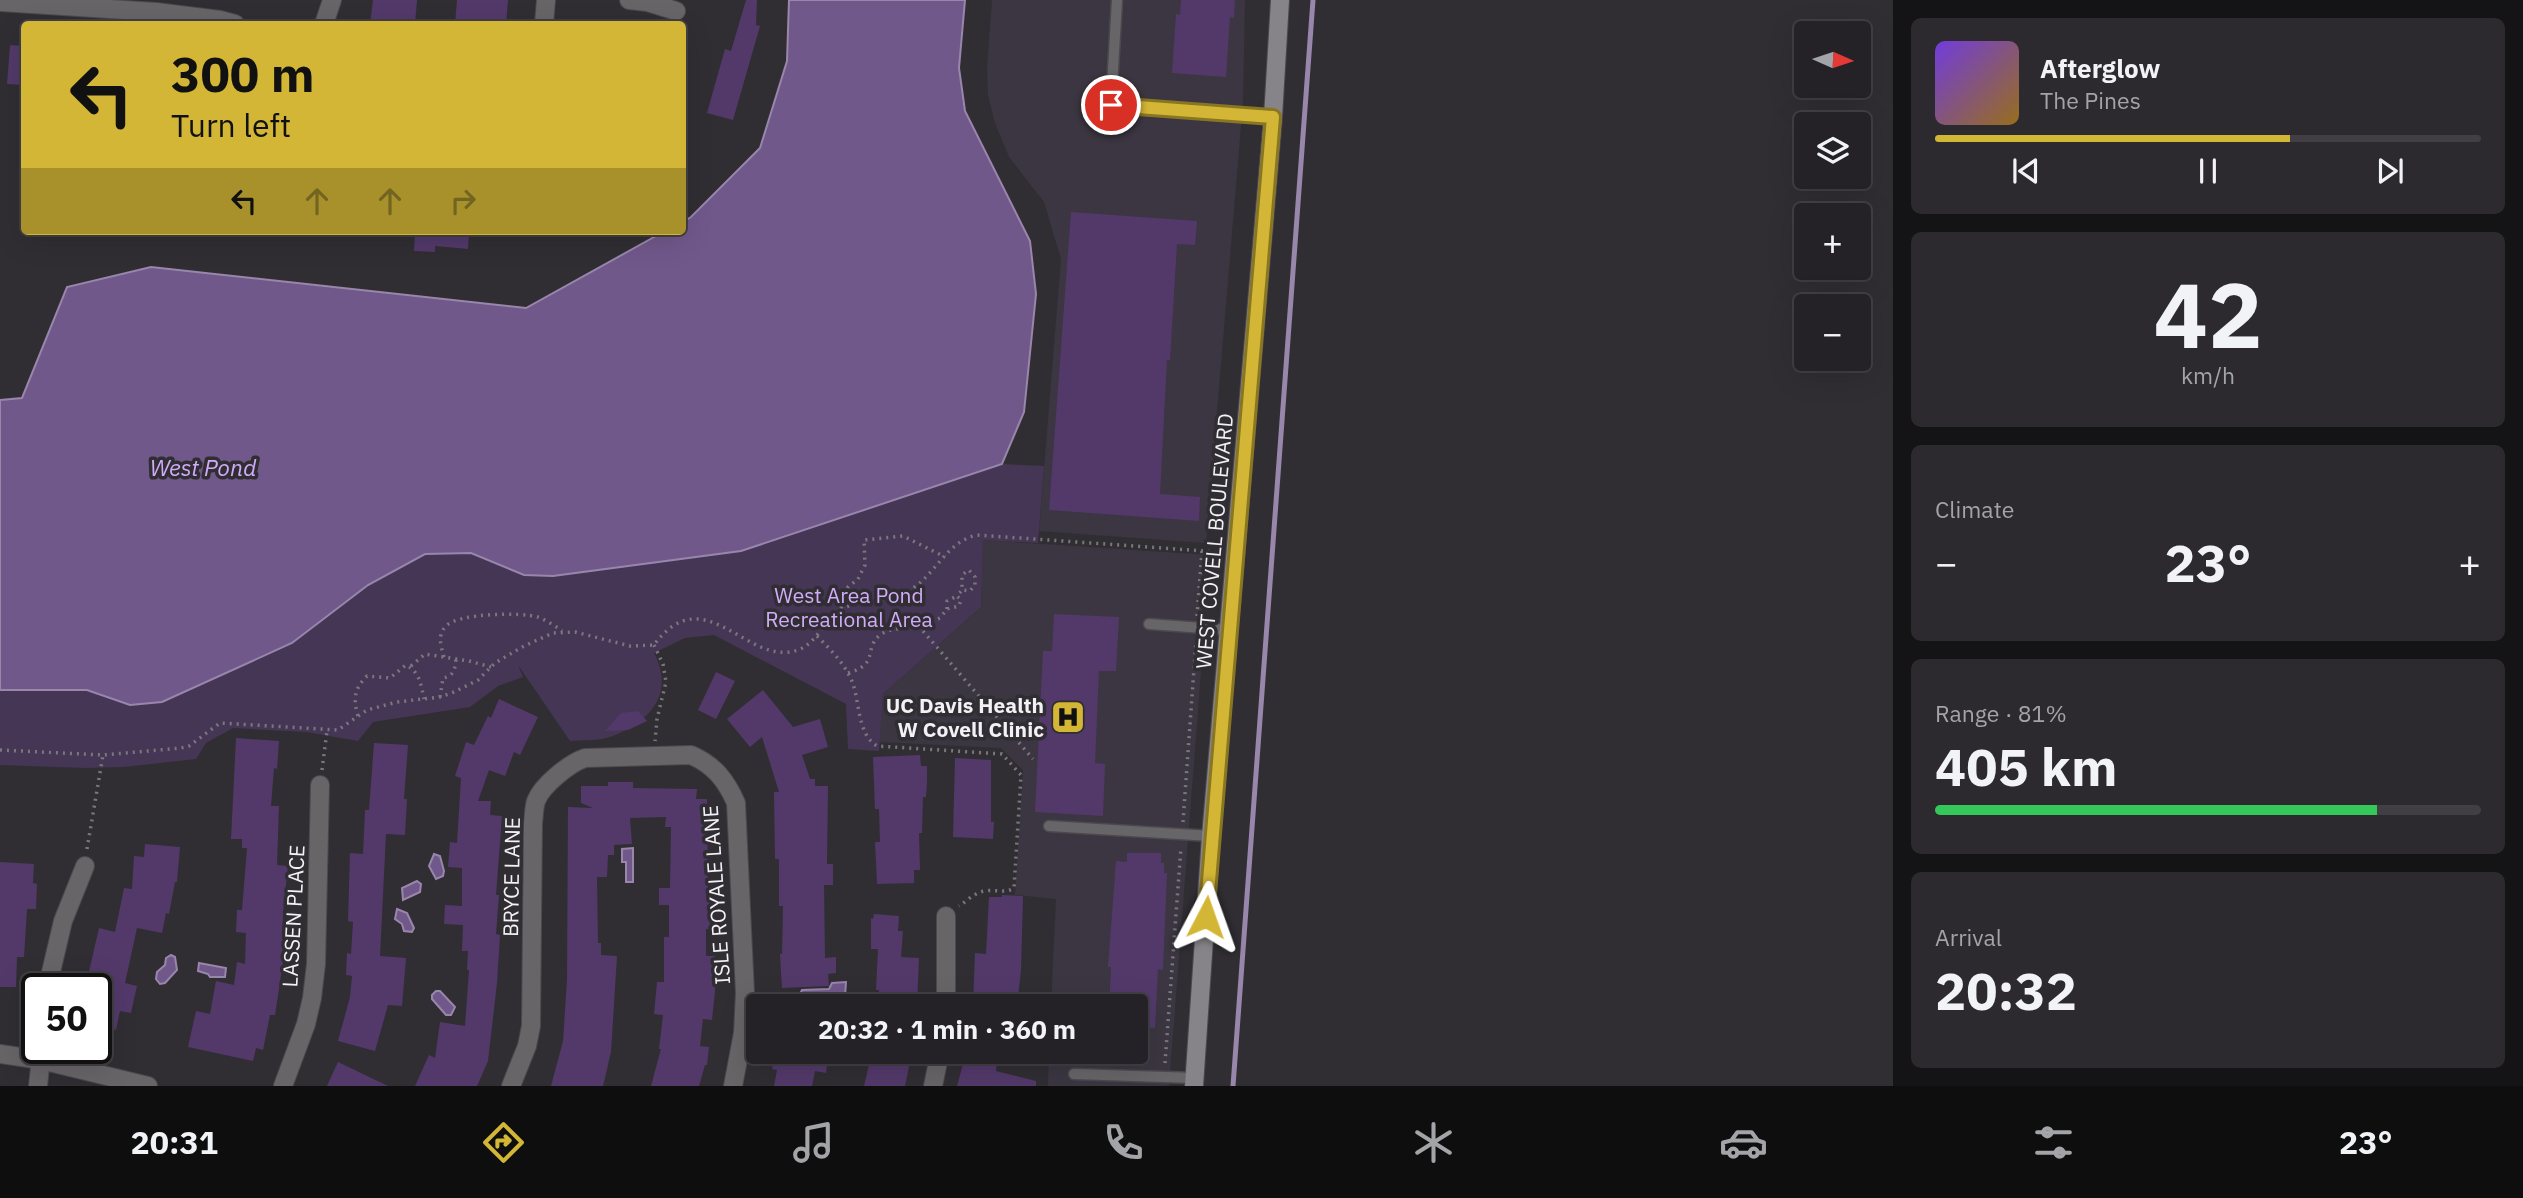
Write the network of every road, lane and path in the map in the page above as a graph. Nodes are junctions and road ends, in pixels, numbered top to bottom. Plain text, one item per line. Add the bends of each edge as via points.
1 (332, 0) edge
2 (546, 0) edge
3 (629, 0) edge
4 (1117, 0) edge
5 (1280, 0) edge
6 (0, 2) edge
7 (113, 5) edge
8 (676, 11) dead end
9 (156, 18) edge
10 (224, 21) edge
11 (325, 21) edge
12 (544, 21) edge
13 (1273, 117) junction
14 (1236, 554) junction
15 (945, 557) junction
16 (962, 590) junction
17 (957, 596) junction
18 (840, 610) junction
19 (947, 610) junction
20 (925, 624) dead end
21 (1149, 624) dead end
22 (909, 627) dead end
23 (1229, 630) junction
24 (923, 631) dead end
25 (564, 632) junction
26 (817, 636) junction
27 (654, 645) junction
28 (444, 657) junction
29 (456, 659) junction
30 (411, 667) junction
31 (491, 667) junction
32 (848, 673) junction
33 (440, 697) junction
34 (424, 699) junction
35 (358, 716) junction
36 (327, 731) junction
37 (0, 750) edge
38 (103, 755) junction
39 (654, 755) junction
40 (1033, 759) dead end
41 (320, 785) joint
42 (1049, 826) dead end
43 (1211, 836) junction
44 (85, 866) joint
45 (946, 916) joint
46 (51, 973) edge
47 (946, 994) edge
48 (0, 1054) edge
49 (21, 1054) edge
50 (40, 1064) edge
51 (74, 1064) edge
52 (938, 1064) edge
53 (1074, 1074) dead end
54 (1194, 1082) edge
55 (38, 1086) edge
56 (148, 1086) edge
57 (283, 1086) edge
58 (511, 1086) edge
59 (733, 1086) edge
60 (933, 1086) edge

1 - 11 street
2 - 12 street
3 - 8 street
4 - 13 lane via 1111,105
5 - 13 main road, WEST COVELL BOULEVARD
6 - 7 street
7 - 9 street
9 - 10 street
13 - 14 main road, WEST COVELL BOULEVARD
14 - 15 path via 977,535 960,542
14 - 23 main road, WEST COVELL BOULEVARD
15 - 18 path via 916,586 894,598
15 - 18 path via 903,537 864,540 865,565 848,587
16 - 16 path via 970,591 975,585 969,570 962,575
16 - 17 path
17 - 19 path via 947,601
17 - 19 path via 960,604
18 - 26 path
19 - 20 path
21 - 23 lane
22 - 32 path via 877,637 866,665
23 - 43 main road, WEST COVELL BOULEVARD
24 - 40 path
25 - 27 path via 630,646
25 - 28 path via 537,617 496,615 457,620 442,631
25 - 31 path via 524,646
26 - 27 path via 799,650 779,652 760,648 724,626 690,620 669,630
26 - 32 path
27 - 39 path via 666,682
28 - 29 path
28 - 30 path via 425,654
29 - 31 path
29 - 33 path via 450,677 443,678
30 - 34 path via 420,678
30 - 35 path via 404,666 390,678 368,676 355,695
31 - 33 path via 478,680
32 - 45 path via 865,731 877,746 1002,754 1021,775 1014,888 978,892
33 - 34 path
34 - 35 path via 397,702
35 - 36 path via 338,730
36 - 38 path via 220,723 190,746
36 - 41 path
37 - 38 path
38 - 44 path
39 - 58 street, BRYCE LANE via 573,762 537,799 531,1017 527,1046
39 - 59 street, ISLE ROYALE LANE via 691,755 705,761 718,772 736,803 746,993
41 - 57 street, LASSEN PLACE via 312,998
42 - 43 lane
43 - 54 main road, WEST COVELL BOULEVARD
44 - 46 street via 63,920
45 - 47 street
48 - 49 street
50 - 55 street
51 - 56 street
52 - 60 street
53 - 54 lane

